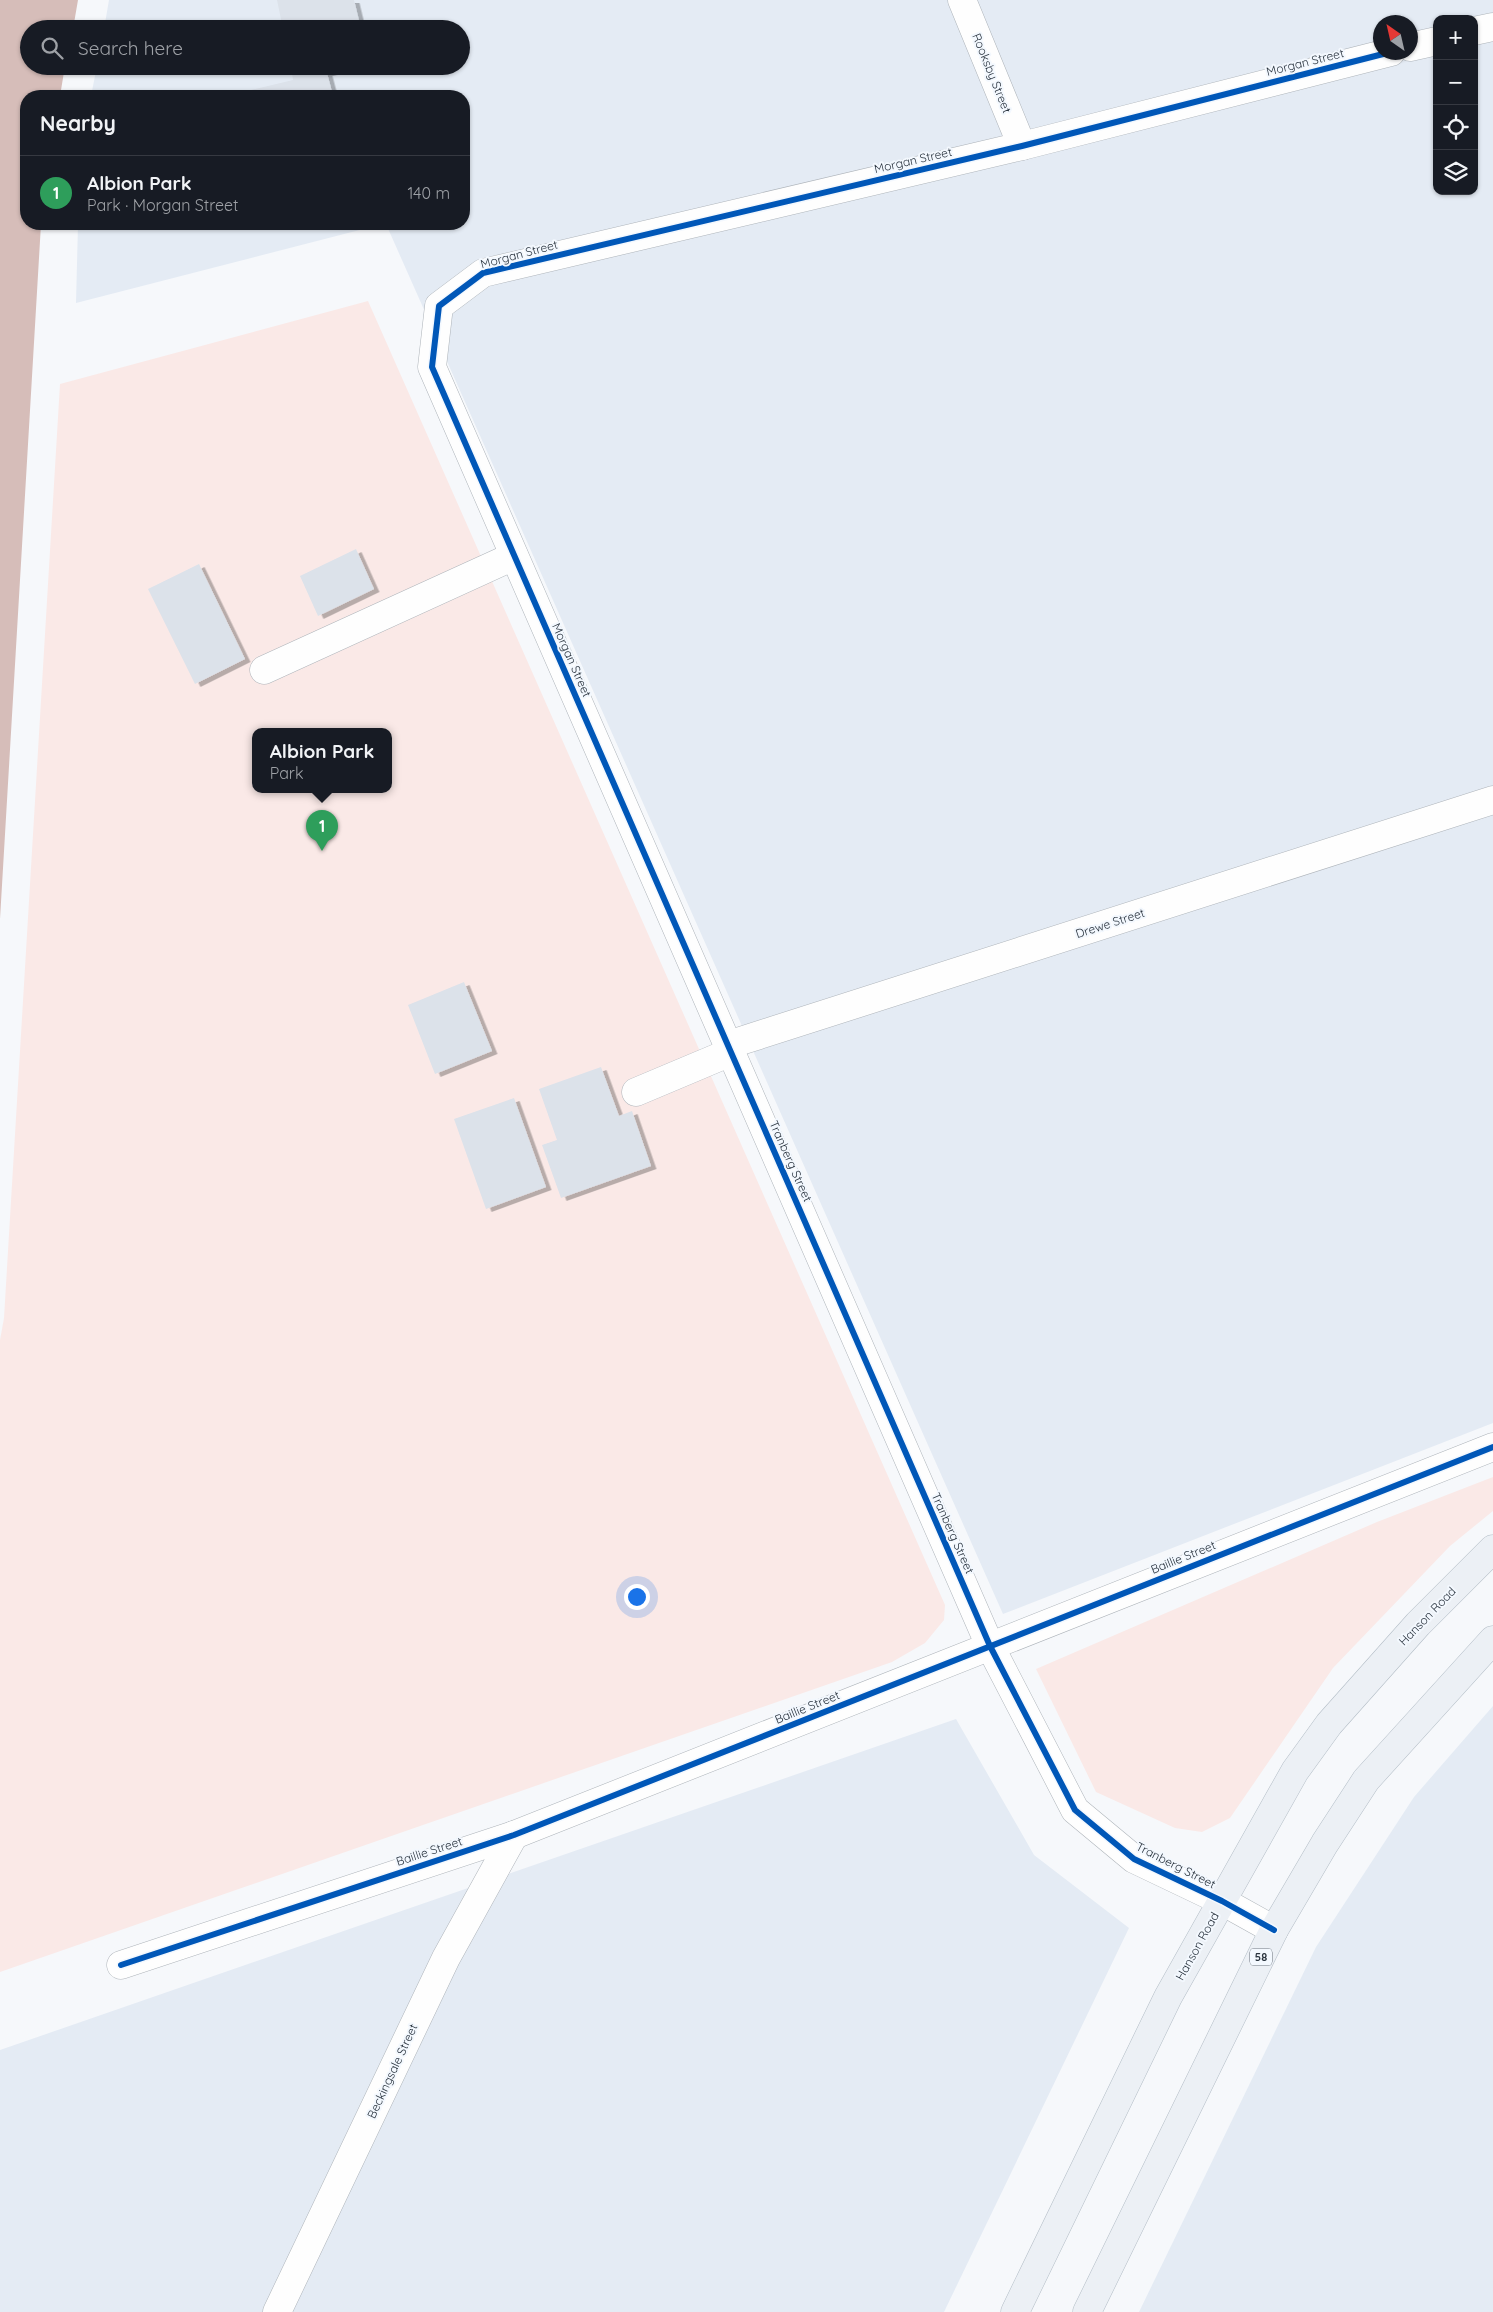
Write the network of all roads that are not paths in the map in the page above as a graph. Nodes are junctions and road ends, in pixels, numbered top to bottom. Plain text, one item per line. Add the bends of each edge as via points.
1 (962, 0) edge
2 (1493, 27) edge
3 (1478, 30) edge
4 (1433, 42) edge
5 (1418, 46) edge
6 (1373, 57) edge
7 (1022, 146) junction
8 (514, 556) junction
9 (264, 670) dead end
10 (1493, 800) edge
11 (729, 1048) junction
12 (636, 1092) dead end
13 (1493, 1447) edge
14 (1493, 1549) edge
15 (1493, 1640) edge
16 (990, 1646) junction
17 (514, 1835) junction
18 (1222, 1901) junction
19 (1274, 1930) junction
20 (121, 1965) dead end
21 (277, 2312) edge
22 (1015, 2312) edge
23 (1087, 2312) edge

1 - 7 street, Rooksby Street
2 - 3 street
4 - 5 street
6 - 7 street, Morgan Street
7 - 8 street, Morgan Street via 482,273 439,306 432,367
8 - 9 street
8 - 11 street, Morgan Street
10 - 11 street, Drewe Street
11 - 12 street, Drewe Street
11 - 16 street, Tranberg Street
13 - 16 street, Baillie Street
14 - 18 main road, Hanson Road via 1418,1624 1329,1724 1295,1771
15 - 19 main road, 58 via 1366,1780
16 - 17 street, Baillie Street
16 - 18 street, Tranberg Street via 1075,1810 1134,1859
17 - 20 street, Baillie Street
17 - 21 street, Beckingsale Street via 446,1958
18 - 19 street, Tranberg Street
18 - 22 main road, Hanson Road via 1168,1997
19 - 23 main road, 58

